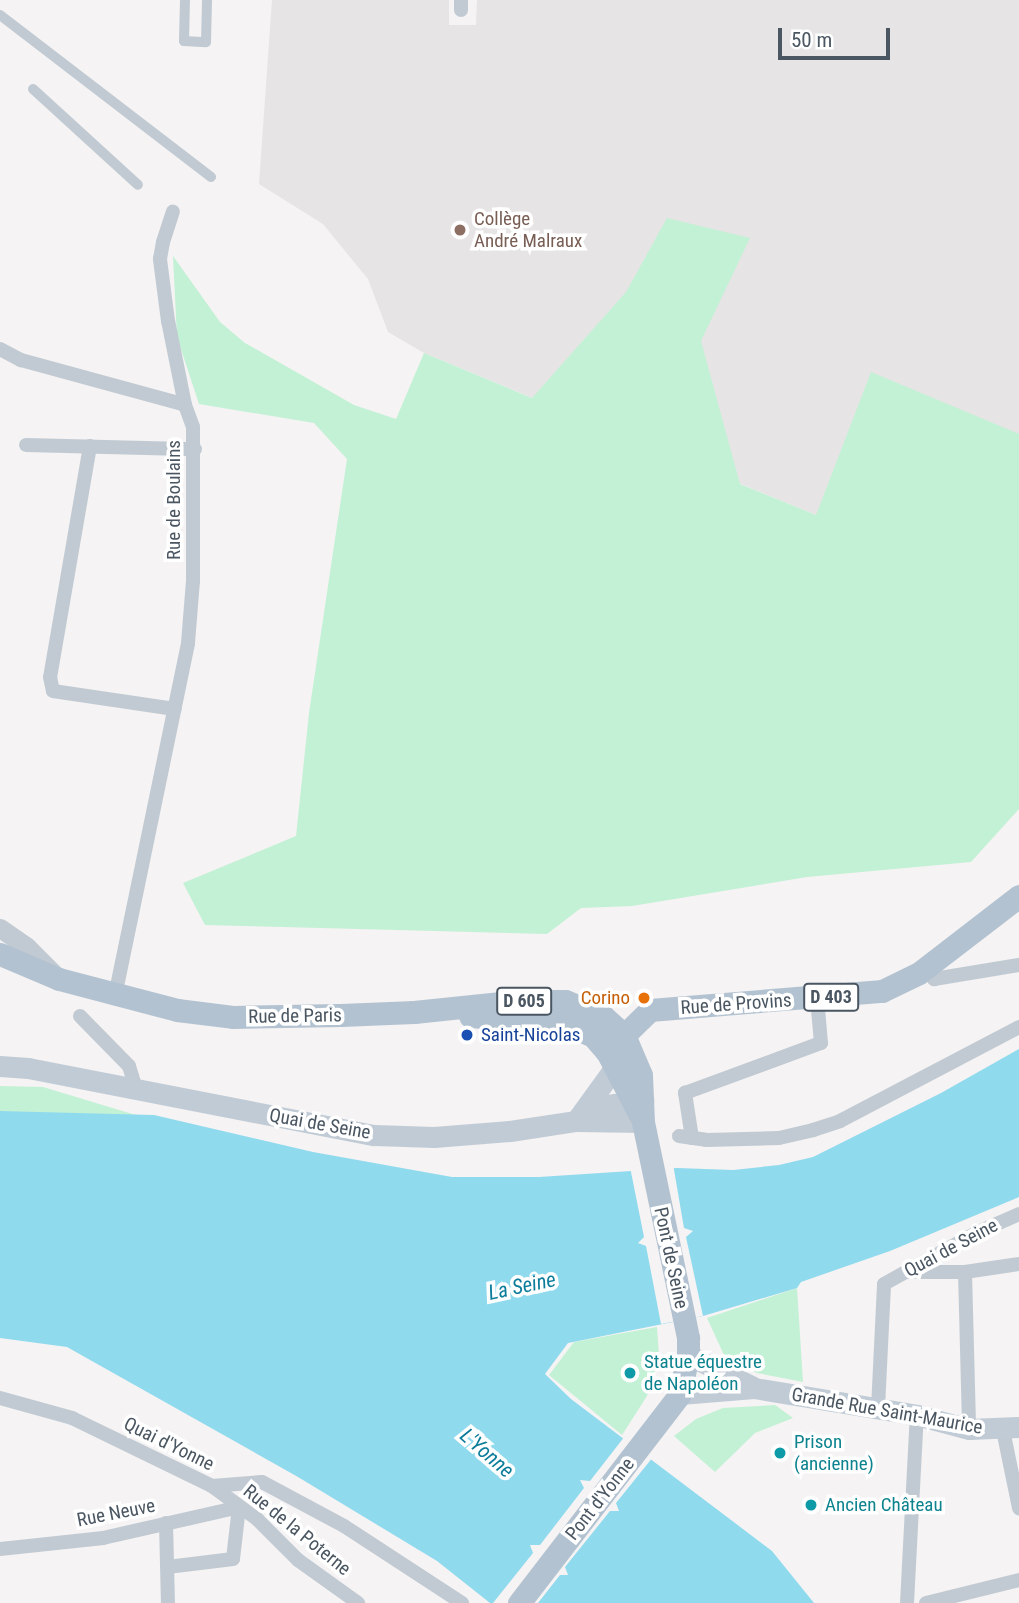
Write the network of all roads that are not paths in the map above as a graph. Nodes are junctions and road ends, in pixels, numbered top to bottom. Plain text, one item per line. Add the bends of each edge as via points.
1 (185, 0) edge
2 (206, 0) edge
3 (0, 15) edge
4 (33, 89) dead end
5 (211, 177) dead end
6 (138, 185) dead end
7 (173, 212) dead end
8 (0, 349) edge
9 (186, 405) junction
10 (26, 445) dead end
11 (90, 446) junction
12 (195, 449) junction
13 (175, 709) junction
14 (1019, 896) edge
15 (0, 928) edge
16 (0, 954) edge
17 (1019, 965) edge
18 (926, 968) junction
19 (59, 979) junction
20 (115, 996) junction
21 (817, 998) junction
22 (414, 1012) junction
23 (80, 1016) dead end
24 (1019, 1027) edge
25 (624, 1035) junction
26 (611, 1060) junction
27 (0, 1066) edge
28 (136, 1089) junction
29 (640, 1108) junction
30 (581, 1115) junction
31 (1019, 1213) edge
32 (1019, 1264) edge
33 (904, 1272) junction
34 (965, 1272) junction
35 (688, 1355) junction
36 (754, 1388) junction
37 (680, 1394) junction
38 (0, 1398) edge
39 (878, 1408) junction
40 (917, 1415) junction
41 (1011, 1428) edge
42 (969, 1429) junction
43 (212, 1486) junction
44 (239, 1507) junction
45 (1019, 1508) edge
46 (166, 1522) junction
47 (0, 1549) edge
48 (167, 1567) junction
49 (1019, 1580) edge
50 (168, 1603) edge
51 (358, 1603) edge
52 (462, 1603) edge
53 (519, 1603) edge
54 (907, 1603) edge
55 (926, 1603) edge

1 - 2 street via 184,41 206,42
3 - 5 street
4 - 6 street
7 - 9 street, Rue de Boulains via 160,259
8 - 9 street via 21,360
9 - 12 street, Rue de Boulains
10 - 11 street
11 - 12 street
11 - 13 street via 50,677 53,691
12 - 13 street, Rue de Boulains via 191,604
13 - 20 street, Rue de Boulains
14 - 18 main road, Rue de Provins / D 403
15 - 19 street
16 - 19 main road, D 605
17 - 18 street via 934,979
18 - 21 main road, Rue de Provins / D 403 via 882,991
19 - 20 main road, D 605
20 - 22 main road, Rue de Paris / D 605 via 233,1017
21 - 24 street via 821,1043 685,1093 685,1137 779,1138 813,1130 840,1121
21 - 25 main road, Rue de Provins / D 403 via 650,1010
22 - 25 main road, Rue de Paris / D 605 via 565,1001 604,1017
22 - 26 main road, Rue de Paris / D 605 via 565,1024 593,1036
23 - 28 street via 129,1066
25 - 26 main road, Rue de Provins / D 403
25 - 29 main road, Rue de Paris / D 605 via 641,1075
26 - 29 main road, Rue de Paris / D 605
26 - 30 main road
27 - 28 main road, Quai de Seine
28 - 30 main road, Quai de Seine via 374,1135 433,1137 510,1131
29 - 30 main road, Quai de Seine
29 - 35 main road, Pont de Seine / D 605
31 - 33 street, Quai de Seine
32 - 34 street
33 - 34 street
33 - 39 street, Quai de Seine via 884,1284
34 - 42 street
35 - 36 main road
35 - 37 main road, Pont de Seine / D 605
36 - 37 main road
36 - 39 main road, Grande Rue Saint-Maurice
37 - 53 main road, Pont d'Yonne / D 605
38 - 43 street, Quai d'Yonne via 72,1418
39 - 40 main road, Grande Rue Saint-Maurice
40 - 42 main road, Grande Rue Saint-Maurice
40 - 54 street
41 - 42 main road, Grande Rue Saint-Maurice
41 - 45 street
43 - 44 street, Rue de la Poterne
43 - 52 street, Quai d'Yonne via 262,1482 344,1526
44 - 46 street, Rue Neuve
44 - 48 street via 233,1559
44 - 51 street, Rue de la Poterne via 298,1560
46 - 47 street, Rue Neuve via 103,1538
46 - 48 street
48 - 50 street
49 - 55 street

